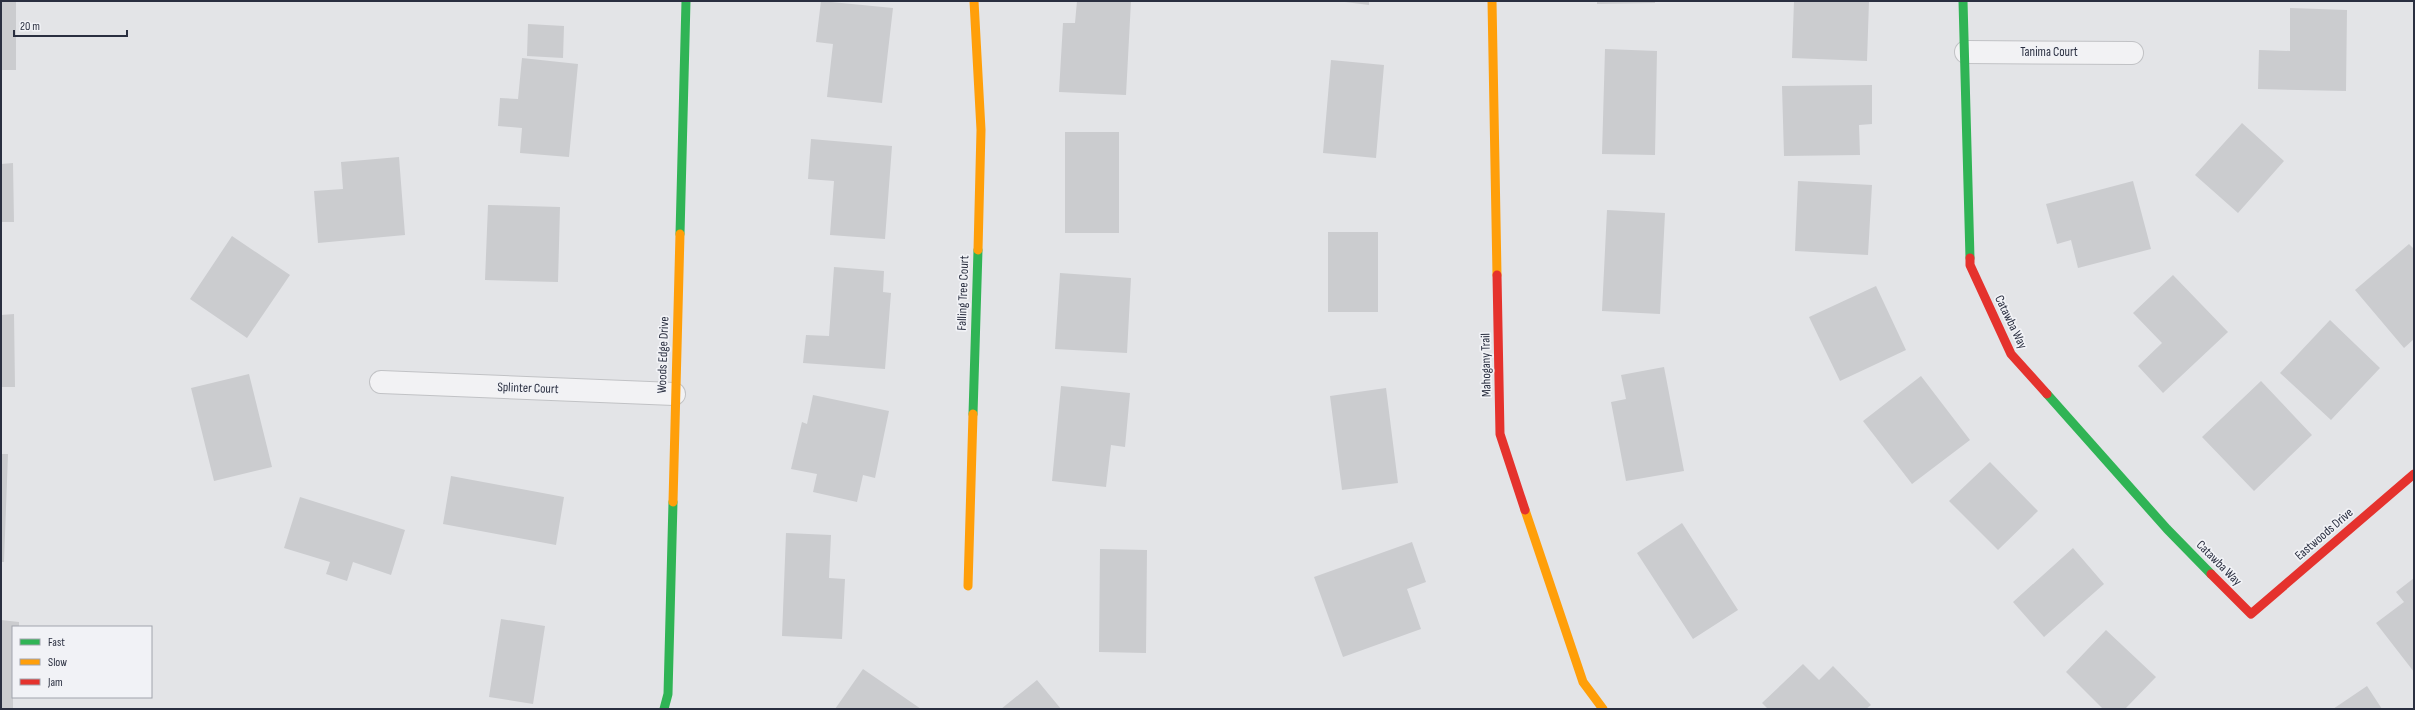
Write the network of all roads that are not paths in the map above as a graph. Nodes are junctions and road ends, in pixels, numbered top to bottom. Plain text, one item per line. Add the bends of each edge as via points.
1 (686, 1) edge
2 (974, 1) edge
3 (1492, 1) edge
4 (1963, 1) edge
5 (1966, 52) junction
6 (2132, 53) dead end
7 (380, 382) dead end
8 (674, 394) junction
9 (2414, 474) edge
10 (968, 586) dead end
11 (2251, 614) joint
12 (664, 709) edge
13 (1603, 709) edge

1 - 8 street, Woods Edge Drive
2 - 10 street, Falling Tree Court via 981,130
3 - 13 street, Mahogany Trail via 1500,434 1583,682
4 - 5 street, Catawba Way
5 - 6 street, Tanima Court
5 - 11 street, Catawba Way via 1970,265 2010,354 2167,529
7 - 8 street, Splinter Court
8 - 12 street, Woods Edge Drive via 668,694
9 - 11 street, Eastwoods Drive

